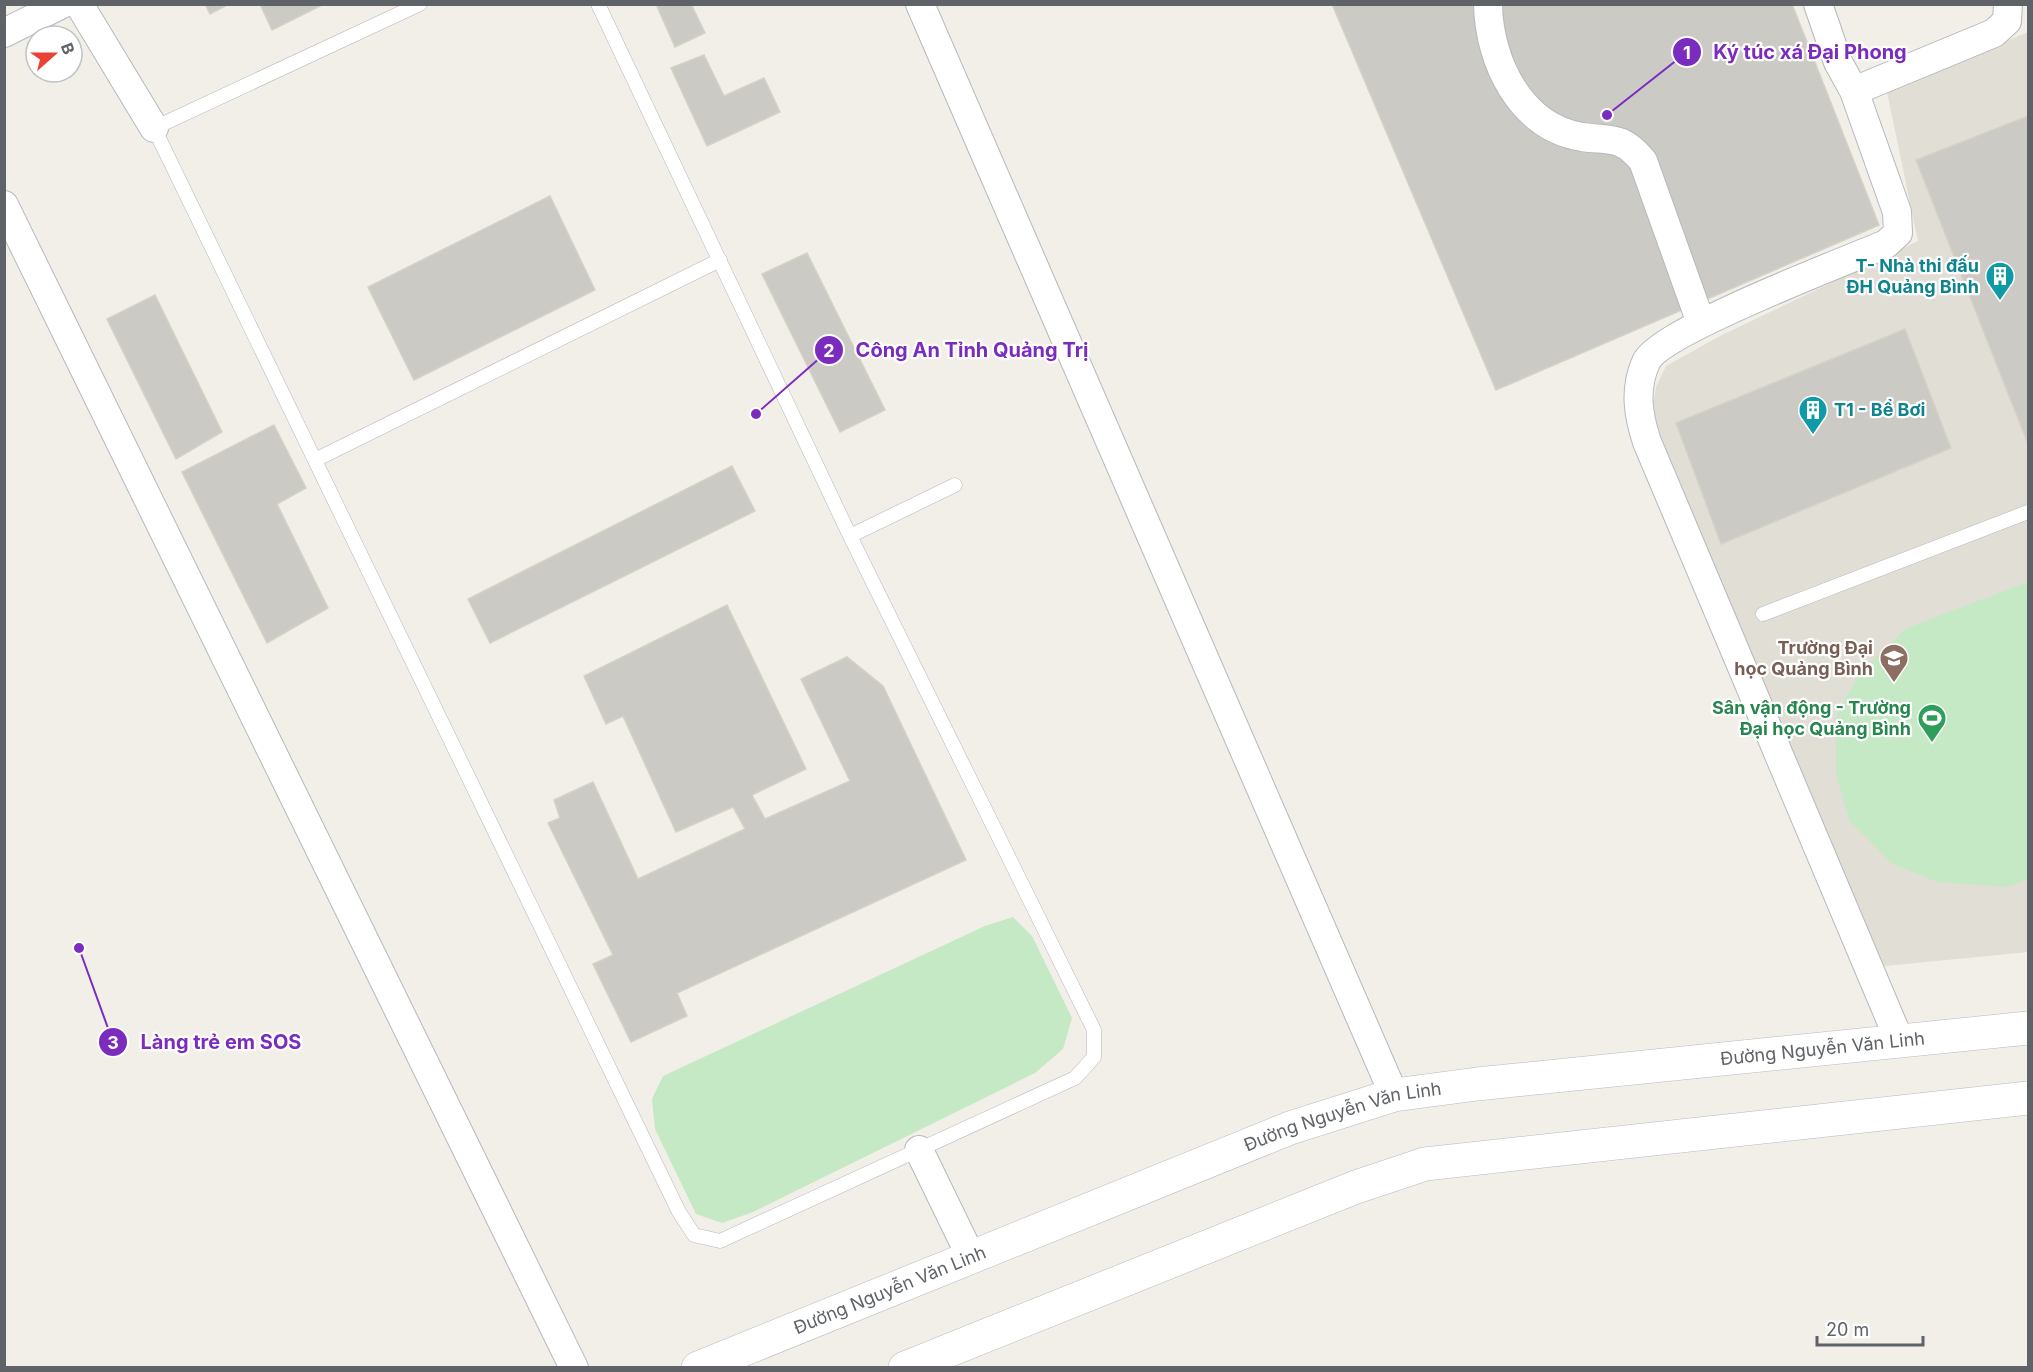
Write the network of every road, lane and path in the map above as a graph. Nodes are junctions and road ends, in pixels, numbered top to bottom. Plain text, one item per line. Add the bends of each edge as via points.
1 (62, 4) edge
2 (79, 4) edge
3 (420, 4) edge
4 (598, 4) edge
5 (920, 4) edge
6 (1488, 4) edge
7 (1818, 4) edge
8 (2008, 4) edge
9 (4, 33) edge
10 (1854, 91) junction
11 (154, 128) junction
12 (4, 205) edge
13 (720, 260) junction
14 (1701, 323) junction
15 (315, 460) junction
16 (955, 485) dead end
17 (2028, 512) edge
18 (850, 536) junction
19 (1763, 614) dead end
20 (2028, 1028) edge
21 (1900, 1042) junction
22 (1394, 1095) junction
23 (2028, 1098) edge
24 (919, 1150) junction
25 (971, 1257) junction
26 (574, 1368) edge
27 (698, 1368) edge
28 (904, 1368) edge

1 - 9 street
2 - 11 street
3 - 11 lane
4 - 13 lane
5 - 22 street
6 - 14 street via 1488,24 1506,76 1528,112 1551,127 1581,137 1623,141 1643,161
7 - 10 street via 1838,62
8 - 10 street via 2007,21 1994,33
10 - 14 street via 1897,212 1898,233 1886,244
11 - 15 lane
12 - 26 street
13 - 15 lane
13 - 18 lane
14 - 21 street via 1647,361 1637,402 1640,421
15 - 24 lane via 674,1202 694,1235 720,1241
16 - 18 lane
17 - 19 lane
18 - 24 lane via 1094,1030 1094,1057 1075,1078
20 - 21 street, Đường Nguyễn Văn Linh
21 - 22 street, Đường Nguyễn Văn Linh
22 - 25 street, Đường Nguyễn Văn Linh via 1290,1128
23 - 28 street via 1425,1164 1356,1187
24 - 25 street
25 - 27 street, Đường Nguyễn Văn Linh

